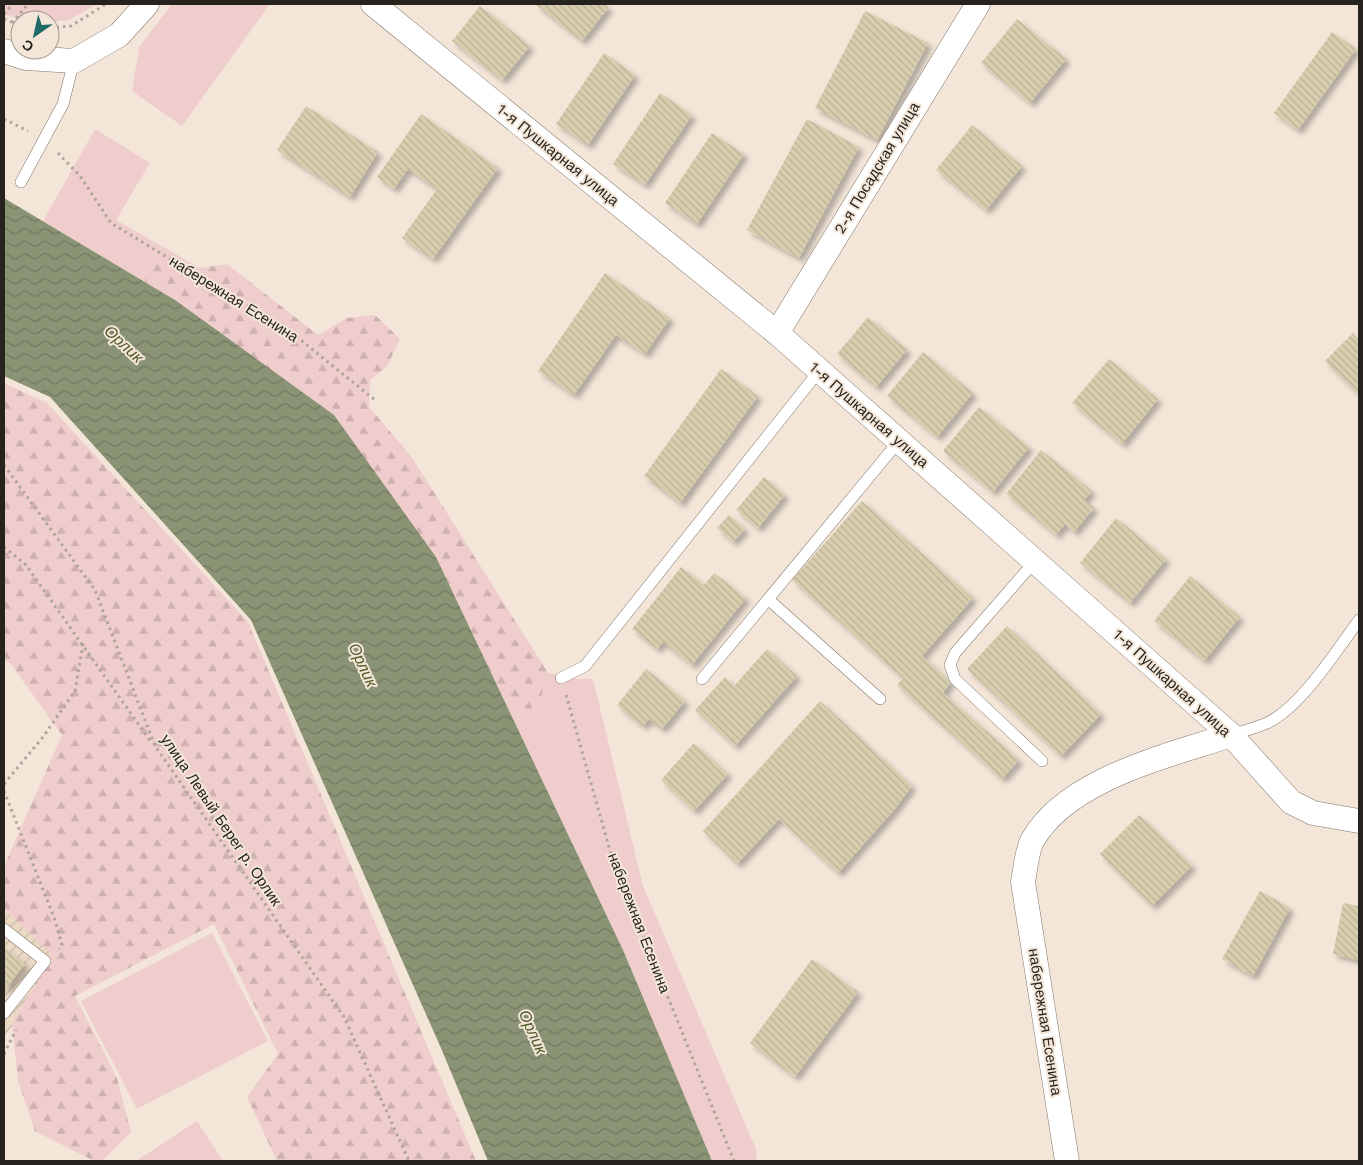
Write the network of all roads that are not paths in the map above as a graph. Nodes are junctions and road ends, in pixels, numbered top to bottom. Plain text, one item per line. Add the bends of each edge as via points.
1 (147, 4) edge
2 (373, 4) edge
3 (978, 4) edge
4 (4, 51) edge
5 (74, 61) junction
6 (21, 182) dead end
7 (777, 333) junction
8 (819, 371) junction
9 (899, 441) junction
10 (1035, 561) junction
11 (768, 599) junction
12 (1359, 620) edge
13 (561, 678) road end
14 (702, 679) dead end
15 (880, 699) dead end
16 (1231, 735) junction
17 (1042, 761) dead end
18 (1359, 821) edge
19 (4, 929) edge
20 (4, 1013) edge
21 (1067, 1161) edge

1 - 5 street via 119,35
2 - 7 street, 1-я Пушкарная улица
3 - 7 street, 2-я Посадская улица
4 - 5 street via 26,58
5 - 6 lane via 63,104
7 - 8 street, 1-я Пушкарная улица
8 - 9 street, 1-я Пушкарная улица
8 - 13 lane via 585,666
9 - 10 street, 1-я Пушкарная улица
9 - 11 lane
10 - 16 street, 1-я Пушкарная улица
10 - 17 lane via 955,653 950,665 955,679
11 - 14 lane
11 - 15 lane
12 - 16 lane via 1289,708 1268,723
16 - 18 street, 1-я Пушкарная улица via 1291,802 1313,813
16 - 21 street, набережная Есенина via 1130,768 1085,791 1054,812 1031,842 1023,882
19 - 20 lane via 45,961

